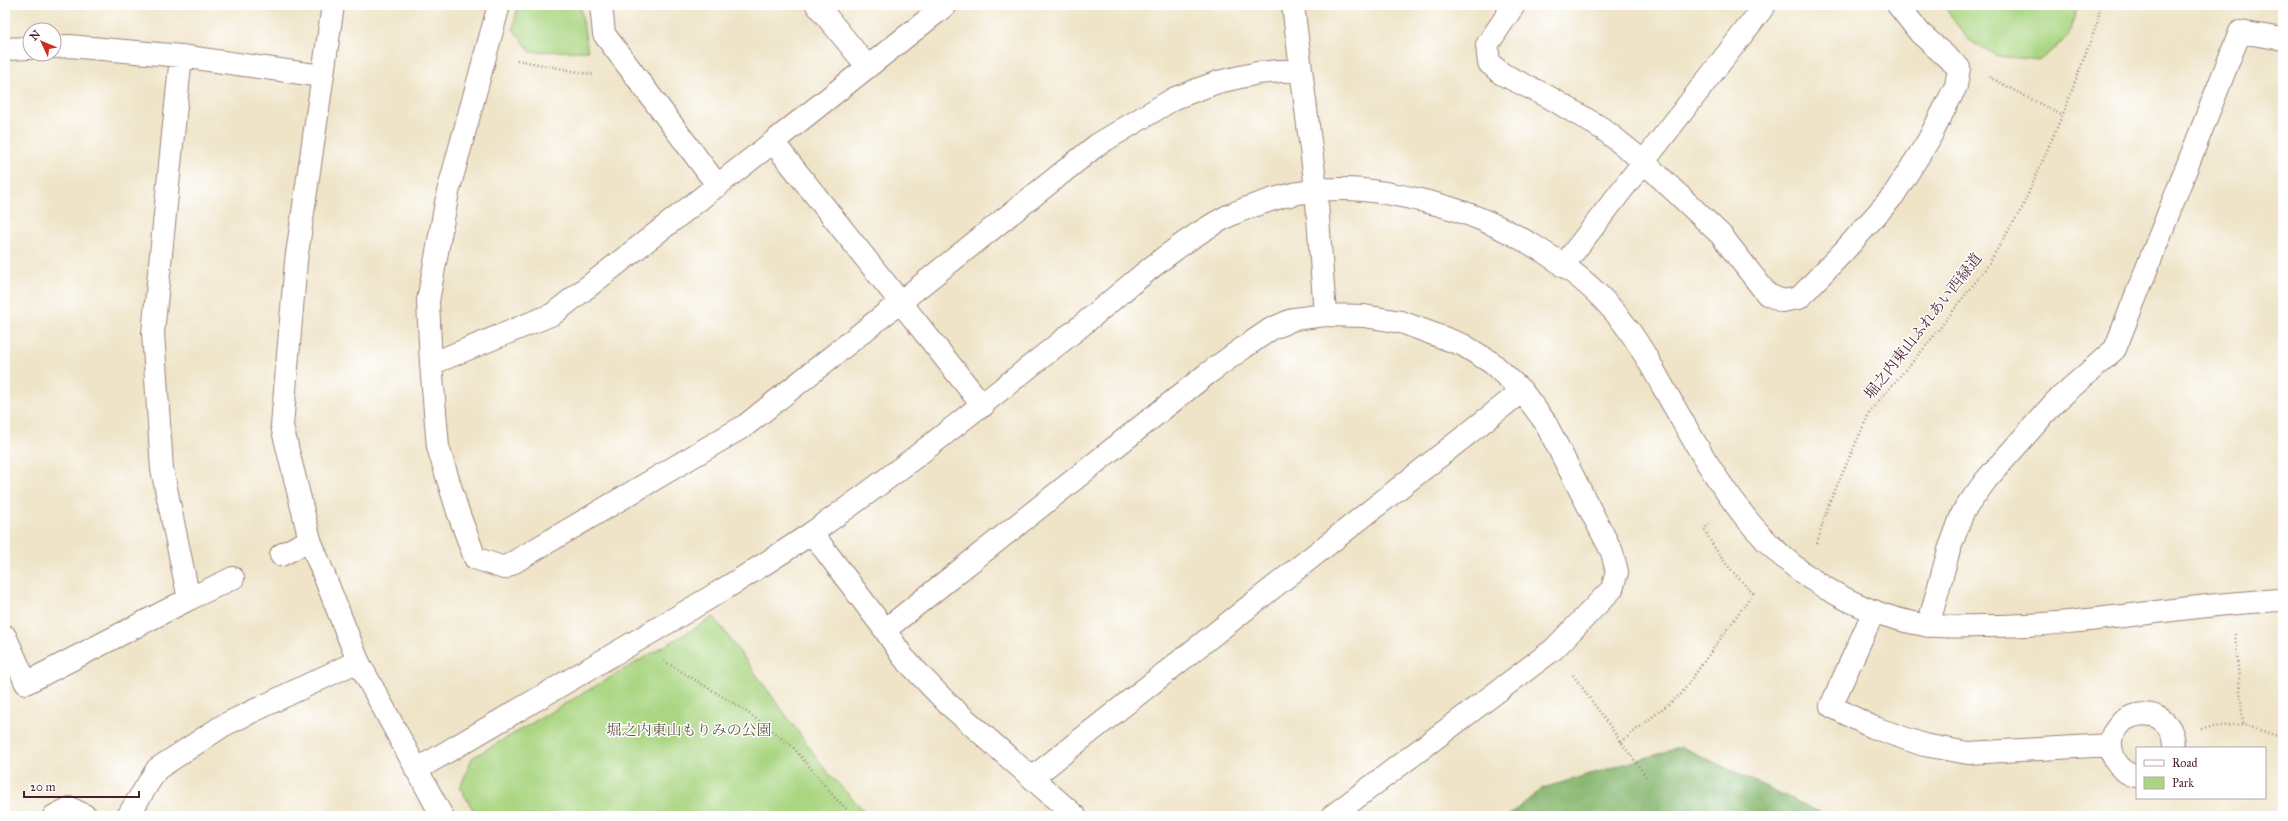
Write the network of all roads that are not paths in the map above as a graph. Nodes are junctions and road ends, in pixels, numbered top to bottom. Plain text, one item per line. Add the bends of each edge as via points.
1 (333, 5) edge
2 (499, 5) edge
3 (601, 5) edge
4 (817, 5) edge
5 (946, 5) edge
6 (1293, 5) edge
7 (1514, 5) edge
8 (1765, 5) edge
9 (1898, 5) edge
10 (2283, 39) edge
11 (62, 46) edge
12 (22, 49) edge
13 (5, 50) edge
14 (181, 56) junction
15 (867, 66) junction
16 (1301, 69) junction
17 (322, 76) junction
18 (773, 142) junction
19 (1643, 161) junction
20 (718, 186) junction
21 (1316, 189) junction
22 (1564, 266) junction
23 (900, 302) junction
24 (1325, 315) junction
25 (431, 364) junction
26 (1522, 391) junction
27 (983, 406) junction
28 (812, 533) junction
29 (310, 540) junction
30 (281, 555) dead end
31 (233, 578) dead end
32 (190, 599) junction
33 (2283, 600) edge
34 (1874, 611) junction
35 (1928, 626) junction
36 (885, 630) junction
37 (5, 636) edge
38 (358, 661) junction
39 (2172, 740) edge
40 (2111, 744) junction
41 (416, 770) junction
42 (2136, 776) edge
43 (1032, 778) junction
44 (54, 816) edge
45 (86, 816) edge
46 (128, 816) edge
47 (442, 816) edge
48 (1075, 816) edge
49 (1332, 816) edge

1 - 17 street
2 - 25 street via 448,192 428,301
3 - 20 street via 604,34
4 - 15 street
5 - 15 street
6 - 16 street
7 - 19 street via 1487,44 1489,63 1502,74 1547,96 1603,129
8 - 19 street
9 - 19 street via 1920,33 1959,68 1956,86 1928,141 1893,196 1800,298 1782,301 1767,294 1721,235
10 - 35 street via 2240,32 2115,349 2055,402 1986,480 1963,512 1949,550
11 - 14 street
12 - 13 street
14 - 17 street
14 - 32 street via 153,333 162,469
15 - 18 street
16 - 21 street
16 - 23 street via 1251,74 1218,82 1175,98 1097,145
17 - 29 street via 296,261 282,426
18 - 20 street
18 - 23 street
19 - 22 street
20 - 25 street via 553,314
21 - 22 street via 1349,188 1398,195 1453,208 1500,227
21 - 24 street
21 - 27 street via 1231,214 1187,241
22 - 34 street via 1597,294 1623,321 1722,486 1754,530 1777,553 1807,576 1839,596
23 - 25 street via 746,424 504,568 475,558 458,512 438,447
23 - 27 street
24 - 26 street via 1364,316 1401,322 1463,345 1492,363
24 - 36 street via 1294,319 1271,329 1243,348
26 - 43 street
26 - 49 street via 1545,422 1612,552 1617,572 1612,589 1554,649
27 - 28 street
28 - 36 street
28 - 41 street via 739,580
29 - 30 street
29 - 38 street
31 - 32 street
32 - 37 street via 26,683
33 - 35 street via 2232,602 2032,627
34 - 35 street
34 - 40 street via 1831,706 1872,726 1924,745 1968,753
36 - 43 street via 903,657 947,703
38 - 41 street
38 - 46 street via 224,726 157,769
39 - 40 street via 2165,723 2146,714 2126,718 2118,725
40 - 42 street via 2117,764 2124,771
41 - 47 street
43 - 48 street
44 - 45 street via 70,808

